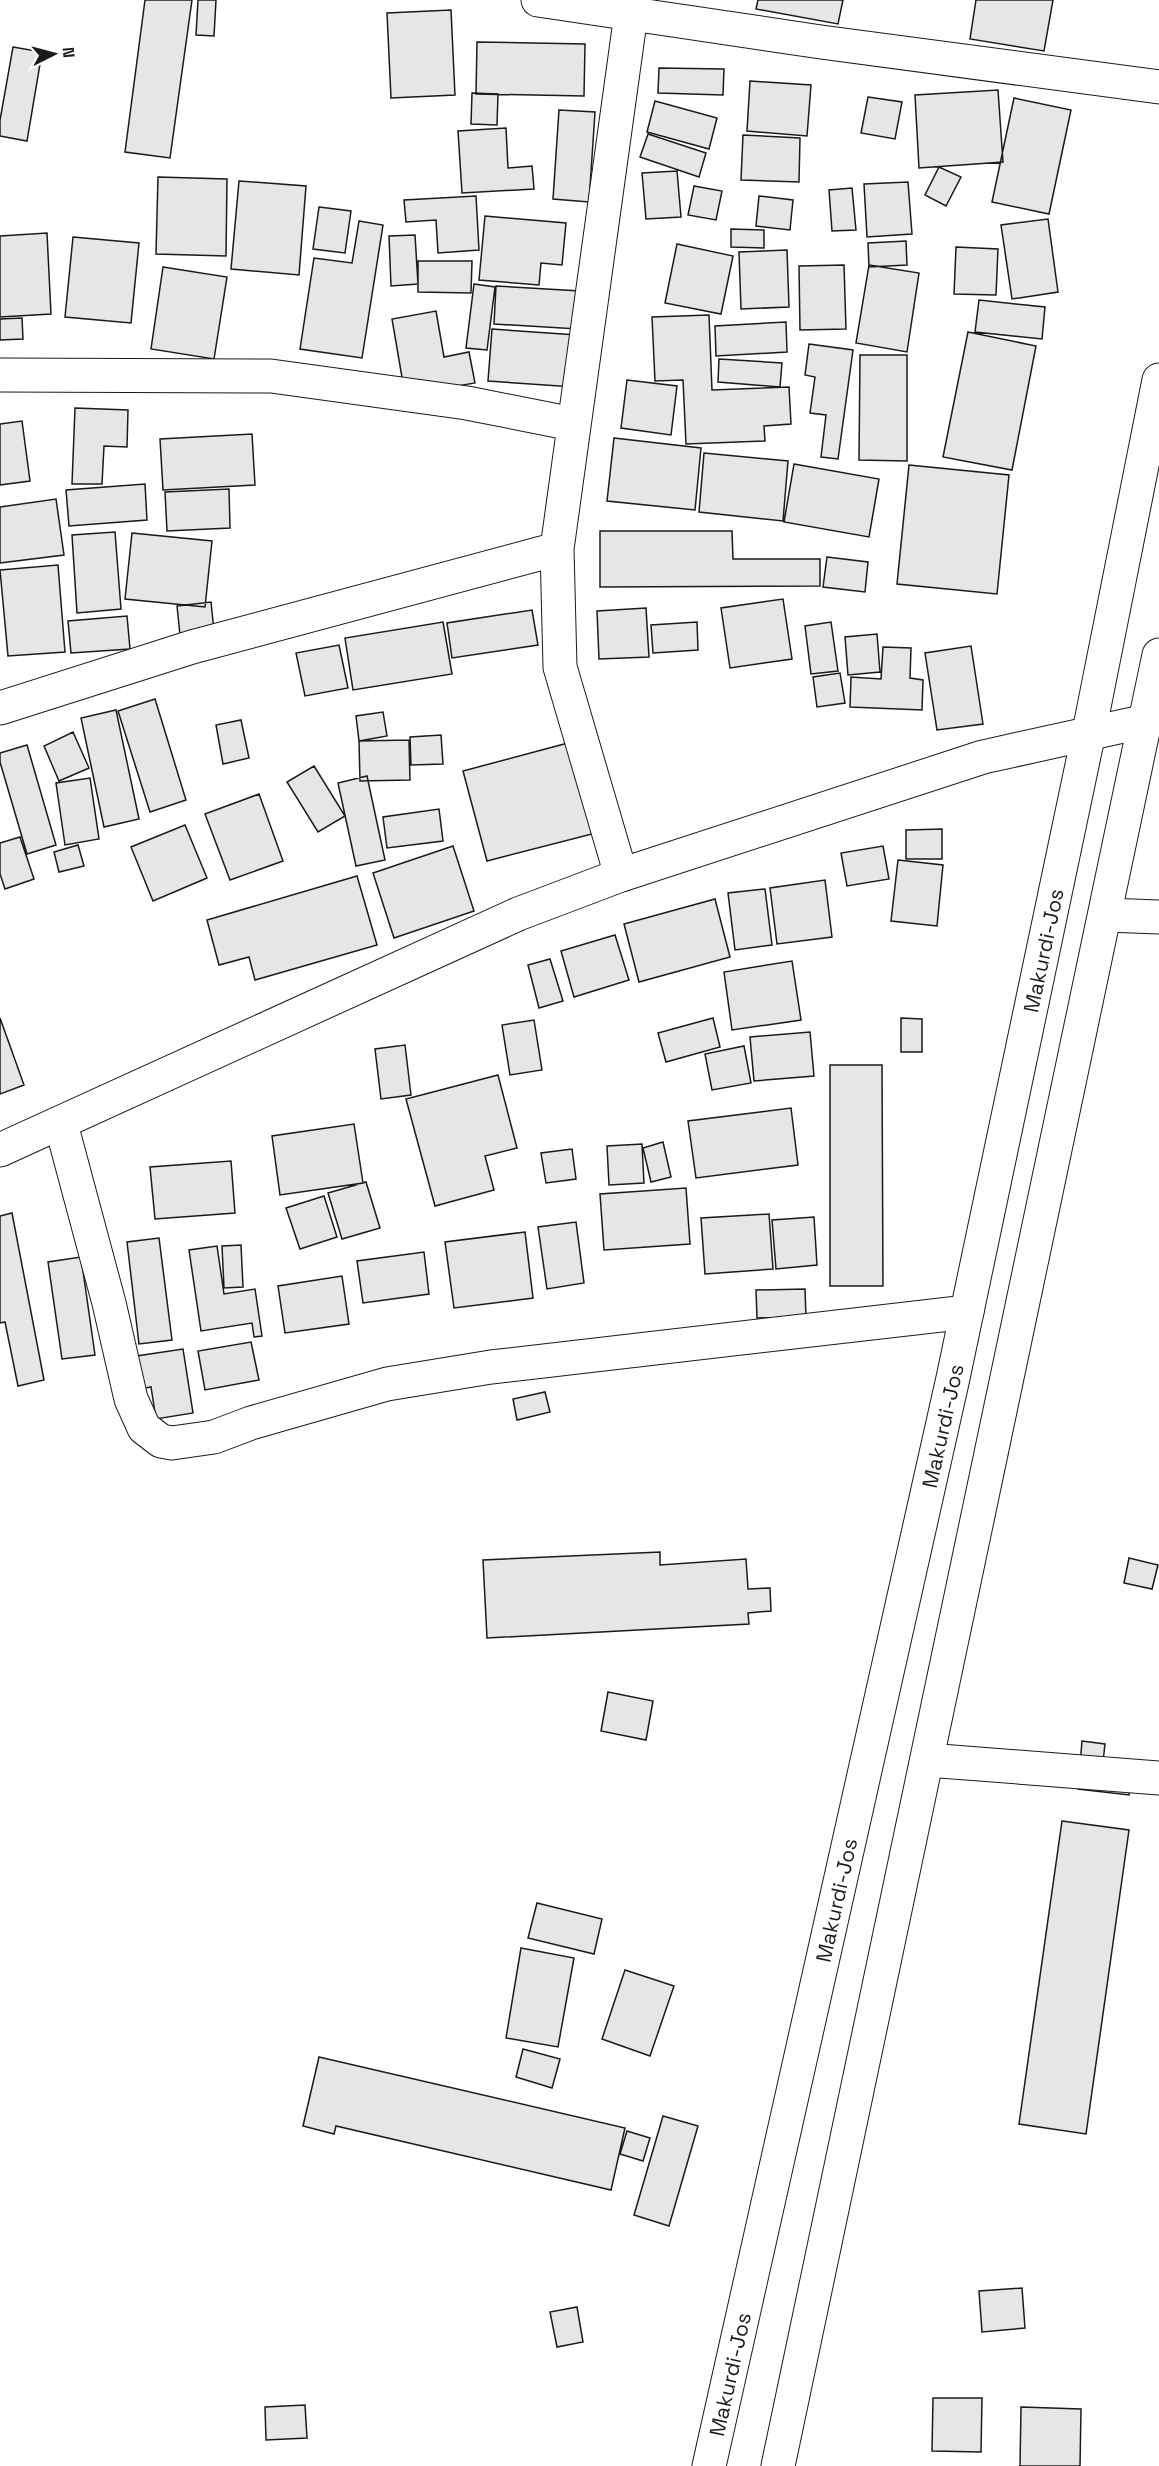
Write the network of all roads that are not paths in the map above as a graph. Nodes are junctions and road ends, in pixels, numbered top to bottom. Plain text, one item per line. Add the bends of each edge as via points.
1 (538, 0) edge
2 (632, 14) junction
3 (1159, 87) edge
4 (0, 375) edge
5 (1159, 380) edge
6 (573, 423) junction
7 (557, 549) junction
8 (1159, 655) edge
9 (0, 708) edge
10 (1153, 720) edge
11 (1089, 732) junction
12 (621, 875) junction
13 (1106, 915) junction
14 (1159, 918) edge
15 (61, 1124) junction
16 (0, 1150) edge
17 (967, 1312) junction
18 (927, 1760) junction
19 (1159, 1778) edge
20 (709, 2466) edge
21 (778, 2466) edge

1 - 2 main road
2 - 3 main road
2 - 6 main road
4 - 6 main road via 271,376 467,403
5 - 11 main road, Makurdi-Jos
6 - 7 main road
7 - 9 main road via 192,648
7 - 12 main road via 560,667
8 - 10 main road
10 - 11 main road
10 - 13 main road
11 - 12 main road via 983,757
11 - 17 main road, Makurdi-Jos
12 - 15 main road via 518,914
13 - 14 main road
13 - 18 main road
15 - 16 main road
15 - 17 main road via 131,1399 144,1428 161,1441 214,1437 387,1384 480,1369
17 - 20 main road, Makurdi-Jos
18 - 19 main road
18 - 21 main road

